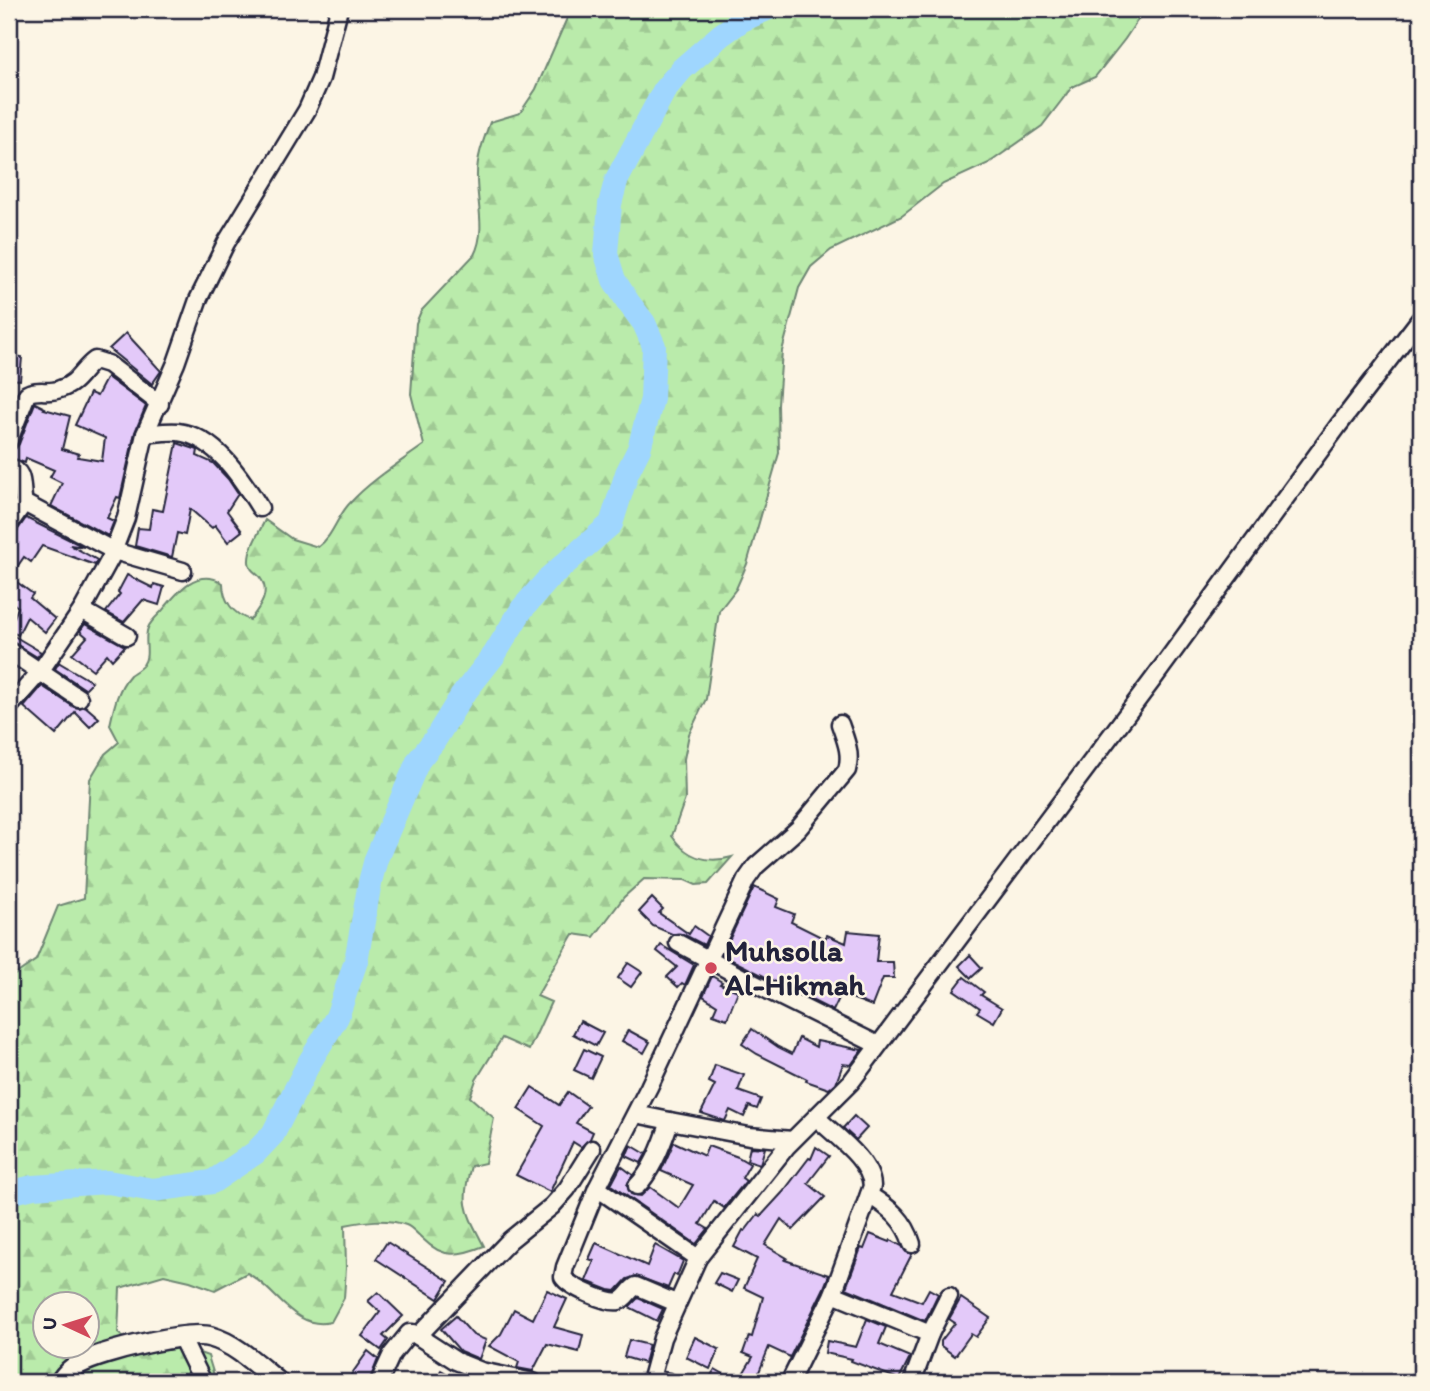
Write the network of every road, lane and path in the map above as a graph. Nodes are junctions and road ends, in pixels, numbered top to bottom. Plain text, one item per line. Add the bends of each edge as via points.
1 (339, 9) edge
2 (1421, 318) edge
3 (160, 404) junction
4 (145, 434) junction
5 (9, 440) edge
6 (9, 467) edge
7 (18, 503) edge
8 (260, 508) dead end
9 (9, 524) edge
10 (114, 551) junction
11 (183, 571) dead end
12 (82, 610) junction
13 (127, 636) dead end
14 (9, 651) edge
15 (39, 673) junction
16 (79, 698) dead end
17 (9, 707) edge
18 (840, 724) dead end
19 (678, 943) dead end
20 (708, 960) junction
21 (878, 1045) junction
22 (635, 1114) junction
23 (816, 1117) junction
24 (670, 1121) junction
25 (792, 1140) junction
26 (592, 1149) dead end
27 (636, 1186) dead end
28 (597, 1188) junction
29 (870, 1195) junction
30 (912, 1244) dead end
31 (698, 1258) junction
32 (833, 1294) junction
33 (949, 1296) dead end
34 (676, 1303) junction
35 (930, 1334) junction
36 (418, 1336) junction
37 (181, 1338) junction
38 (791, 1380) dead end
39 (650, 1381) edge
40 (60, 1382) edge
41 (203, 1382) edge
42 (278, 1382) edge
43 (379, 1382) edge
44 (533, 1382) edge
45 (670, 1382) edge
46 (912, 1382) edge

1 - 3 street via 321,78 307,110 226,243 198,300
2 - 21 street
3 - 4 street
3 - 5 street via 108,364 95,360 67,387 27,394
4 - 8 street via 177,432 201,441 219,454
4 - 10 street
6 - 7 street via 21,474
7 - 9 street
7 - 10 street
10 - 11 street
10 - 12 street
12 - 13 street
12 - 15 street
14 - 15 street
15 - 16 street
15 - 17 street
18 - 20 street via 850,759 844,775 798,829 750,873
19 - 20 street
20 - 21 street
20 - 22 street
21 - 23 street via 851,1083
22 - 24 street
22 - 28 street
23 - 25 street
23 - 29 street via 864,1163 872,1179
24 - 25 street
24 - 27 street
25 - 31 street
26 - 36 street via 552,1206 502,1248
28 - 31 street
28 - 34 street via 568,1256 564,1280 615,1301 636,1286
29 - 30 street via 901,1220
29 - 32 street
31 - 34 street
32 - 35 street
32 - 38 street
33 - 35 street
34 - 39 street
35 - 46 street
36 - 43 street via 406,1334
36 - 44 street via 481,1371
37 - 40 street via 87,1360
37 - 41 street
37 - 42 street via 200,1335 223,1341
39 - 45 street

